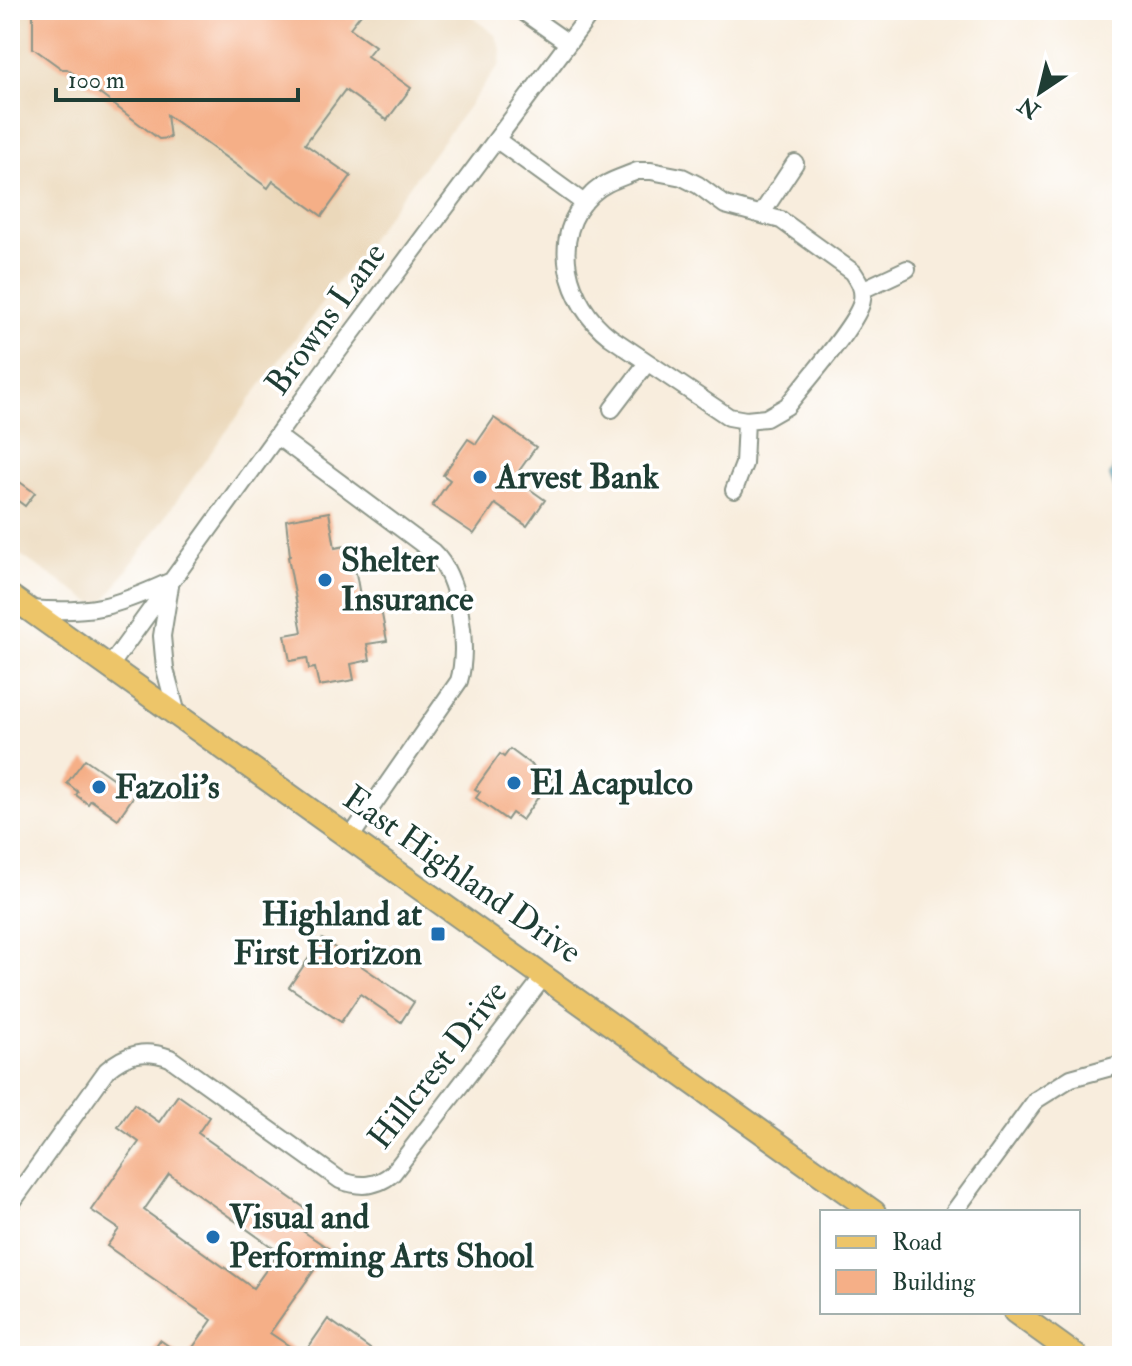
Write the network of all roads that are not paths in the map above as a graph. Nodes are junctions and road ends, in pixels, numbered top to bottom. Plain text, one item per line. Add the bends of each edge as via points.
1 (521, 10) edge
2 (593, 10) edge
3 (568, 43) junction
4 (497, 140) junction
5 (795, 163) dead end
6 (584, 203) junction
7 (762, 213) junction
8 (907, 269) dead end
9 (862, 290) junction
10 (647, 363) junction
11 (612, 409) dead end
12 (746, 420) junction
13 (277, 436) junction
14 (734, 490) dead end
15 (171, 582) junction
16 (10, 596) edge
17 (29, 609) junction
18 (110, 666) junction
19 (177, 714) junction
20 (350, 838) junction
21 (545, 975) junction
22 (1122, 1064) edge
23 (10, 1205) edge
24 (871, 1210) edge
25 (955, 1210) edge
26 (1018, 1314) edge
27 (1076, 1356) edge

1 - 3 street
2 - 3 street, Browns Lane
3 - 4 street, Browns Lane
4 - 6 street
4 - 13 street, Browns Lane
5 - 7 street
6 - 7 street via 603,184 651,171 682,177 725,205
6 - 10 street via 567,247 574,295 593,324
7 - 9 street via 781,220 853,272
8 - 9 street
9 - 12 street via 859,311 787,406 766,418
10 - 11 street
10 - 12 street via 719,413
12 - 14 street via 744,464
13 - 15 street, Browns Lane
13 - 20 street via 433,552 457,594 463,652 459,681
15 - 17 street via 93,610
15 - 18 street, Browns Lane
15 - 19 street via 162,636
16 - 17 main road, East Highland Drive
17 - 18 main road, East Highland Drive
18 - 19 main road, East Highland Drive
19 - 20 main road, East Highland Drive
20 - 21 main road, East Highland Drive
21 - 23 street, Hillcrest Drive via 384,1182 367,1186 340,1180 170,1058 137,1053 107,1070
21 - 24 main road, East Highland Drive
22 - 25 street via 1071,1078 1036,1100
26 - 27 main road

